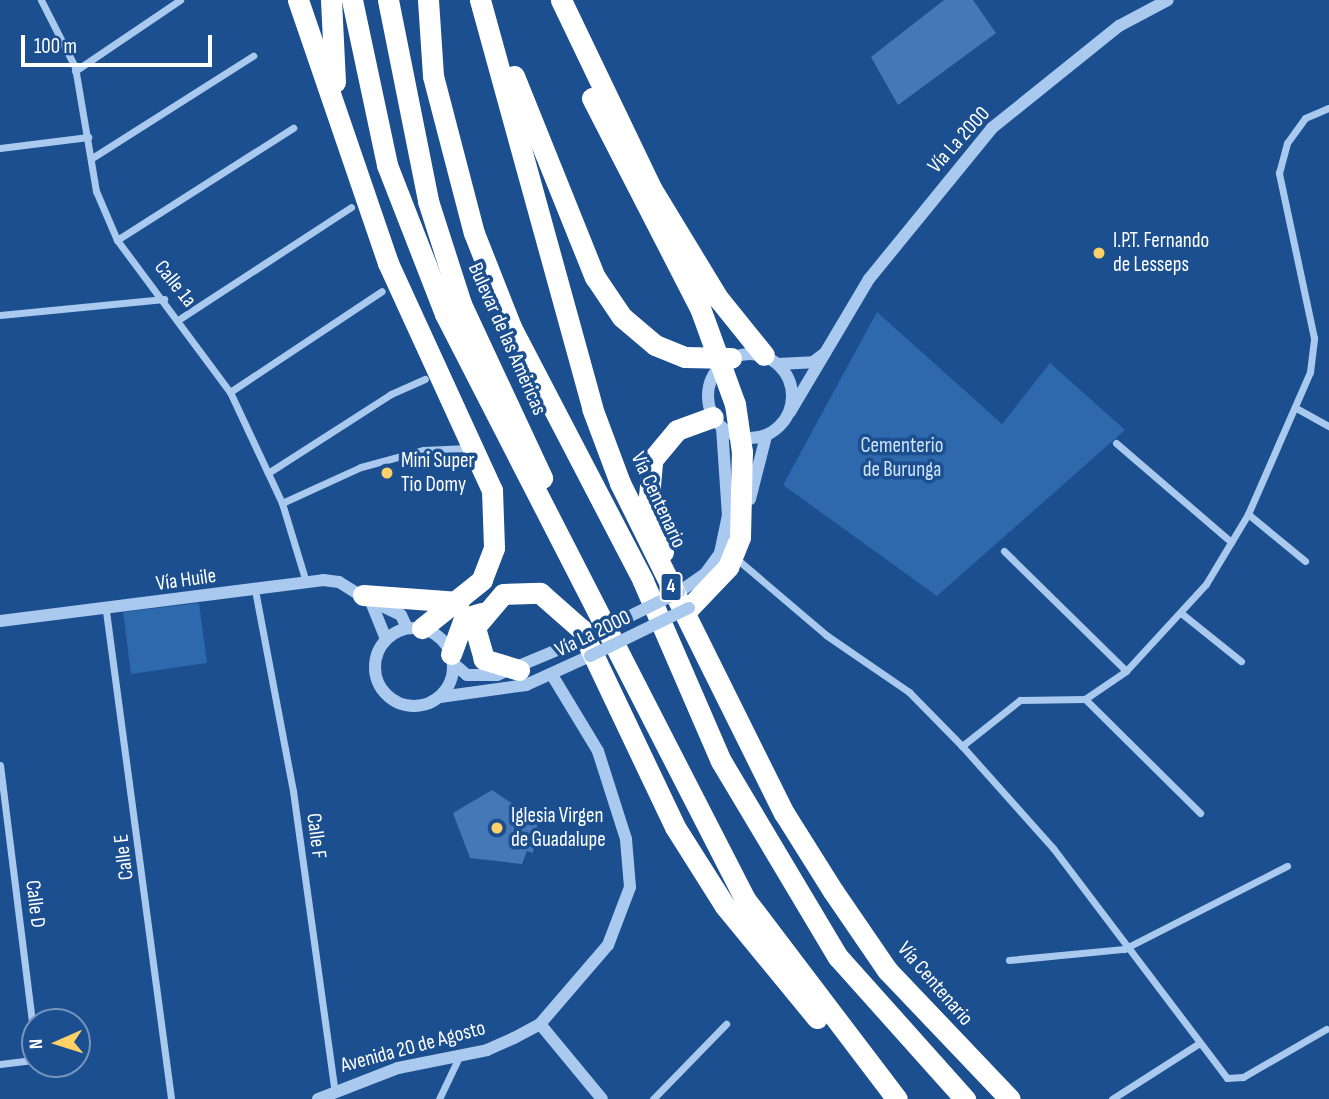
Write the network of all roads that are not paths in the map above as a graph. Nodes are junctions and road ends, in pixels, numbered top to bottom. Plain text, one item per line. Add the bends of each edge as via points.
1 (41, 0) edge
2 (180, 0) edge
3 (298, 0) edge
4 (331, 0) edge
5 (352, 0) edge
6 (388, 0) edge
7 (428, 0) edge
8 (480, 0) edge
9 (1168, 0) edge
10 (564, 9) edge
11 (493, 34) junction
12 (253, 56) dead end
13 (75, 71) junction
14 (1329, 108) edge
15 (338, 115) junction
16 (293, 128) dead end
17 (88, 138) junction
18 (0, 148) edge
19 (92, 158) junction
20 (351, 207) dead end
21 (117, 240) junction
22 (382, 291) dead end
23 (164, 299) junction
24 (0, 315) edge
25 (181, 318) junction
26 (825, 353) junction
27 (731, 358) junction
28 (771, 360) junction
29 (425, 379) dead end
30 (230, 392) junction
31 (1296, 408) junction
32 (790, 412) junction
33 (718, 422) junction
34 (1329, 426) edge
35 (766, 436) junction
36 (1116, 443) dead end
37 (468, 448) dead end
38 (268, 473) junction
39 (282, 503) junction
40 (1248, 514) junction
41 (1231, 542) junction
42 (1004, 551) dead end
43 (738, 560) junction
44 (1305, 561) dead end
45 (306, 582) junction
46 (256, 590) junction
47 (679, 595) junction
48 (367, 598) junction
49 (459, 603) junction
50 (597, 604) junction
51 (106, 611) junction
52 (482, 613) junction
53 (1181, 613) junction
54 (0, 621) edge
55 (414, 628) junction
56 (386, 639) junction
57 (452, 659) junction
58 (1241, 661) dead end
59 (519, 670) junction
60 (1126, 671) junction
61 (552, 675) junction
62 (439, 697) junction
63 (1085, 699) junction
64 (962, 746) junction
65 (0, 765) edge
66 (1200, 813) dead end
67 (1287, 866) dead end
68 (1124, 949) junction
69 (1009, 960) dead end
70 (30, 1008) edge
71 (540, 1024) junction
72 (726, 1024) dead end
73 (1326, 1029) dead end
74 (1198, 1044) junction
75 (458, 1057) junction
76 (21, 1062) edge
77 (0, 1064) edge
78 (872, 1073) junction
79 (334, 1088) junction
80 (1112, 1098) edge
81 (171, 1099) edge
82 (318, 1099) edge
83 (439, 1099) edge
84 (602, 1099) edge
85 (653, 1099) edge
86 (897, 1099) edge
87 (965, 1099) edge
88 (1010, 1099) edge

1 - 13 street, Calle 1a
2 - 13 street
3 - 15 highway
4 - 15 highway
5 - 50 highway via 387,165 445,314
6 - 50 highway, Bulevar de las Américas via 428,201 461,304
7 - 87 highway via 433,76 479,244 511,327 643,581 721,761 838,957
8 - 11 highway, Vía Centenario / 4
9 - 26 street, Vía La 2000 via 1119,26 992,128 869,279
10 - 28 highway via 651,188 718,298
10 - 47 highway, bridge via 596,111 700,308 735,404 743,452 740,537 728,567
11 - 27 highway via 530,107 595,277 622,317 655,345 685,357
11 - 47 highway, Vía Centenario / 4 via 592,408
12 - 19 street
13 - 17 street, Calle 1a
14 - 31 street via 1305,118 1287,143 1279,173 1314,338
15 - 49 highway via 388,263 492,490 494,548 482,580
16 - 21 street
17 - 18 street
17 - 19 street, Calle 1a
19 - 21 street, Calle 1a via 96,191
20 - 25 street
21 - 23 street, Calle 1a
22 - 30 street
23 - 24 street
23 - 25 street, Calle 1a
25 - 30 street, Calle 1a
26 - 28 street via 813,362
26 - 32 street, Vía La 2000
27 - 28 street
27 - 33 street via 708,391
28 - 32 street via 789,378
29 - 38 street via 391,394
30 - 38 street, Calle 1a
31 - 34 street
31 - 40 street
32 - 35 street
33 - 35 street via 735,436
33 - 47 street, Vía La 2000 via 727,516 720,553 705,574
33 - 47 highway via 677,430 652,460 649,496
35 - 43 street, Vía La 2000 via 753,470
36 - 41 street
37 - 39 street via 423,450 361,467
38 - 39 street, Calle 1a
39 - 45 street, Calle 1a
40 - 41 street
40 - 44 street
41 - 53 street
42 - 60 street
43 - 47 street, Vía La 2000 via 713,595
43 - 64 street via 826,635 909,692
45 - 46 street, Vía Huile
45 - 48 street, Vía Huile via 339,582
46 - 51 street, Vía Huile
46 - 79 street, Calle F via 292,791
47 - 59 street, Vía La 2000, bridge
47 - 61 street, Vía La 2000, bridge via 590,656
47 - 88 highway, Vía Centenario / 4 via 784,813 833,891 887,970
48 - 49 highway
48 - 55 street, Vía Huile via 401,615
48 - 56 street
49 - 55 highway
50 - 78 highway via 745,899
51 - 54 street, Vía Huile
51 - 81 street, Calle E
52 - 57 highway via 464,618
52 - 59 highway via 475,627 484,659
52 - 78 highway via 503,594 540,593 581,629 675,827 725,906 779,978
53 - 58 street
53 - 60 street
55 - 56 street
55 - 57 street
56 - 62 street via 375,663 381,688 414,706
57 - 59 street, Vía La 2000 via 480,677
57 - 62 street
60 - 63 street
61 - 62 street, Vía La 2000 via 496,691
61 - 71 street, Avenida 20 de Agosto via 598,751 626,839 630,887 608,945
63 - 64 street via 1020,700
63 - 66 street
64 - 68 street via 1053,848
65 - 70 street, Calle D
67 - 68 street
68 - 69 street
68 - 74 street
71 - 75 street, Avenida 20 de Agosto
71 - 84 street
72 - 85 street
73 - 74 street via 1236,1080
74 - 80 street
75 - 79 street, Avenida 20 de Agosto
75 - 83 street
76 - 77 street
78 - 86 highway
79 - 82 street, Avenida 20 de Agosto

